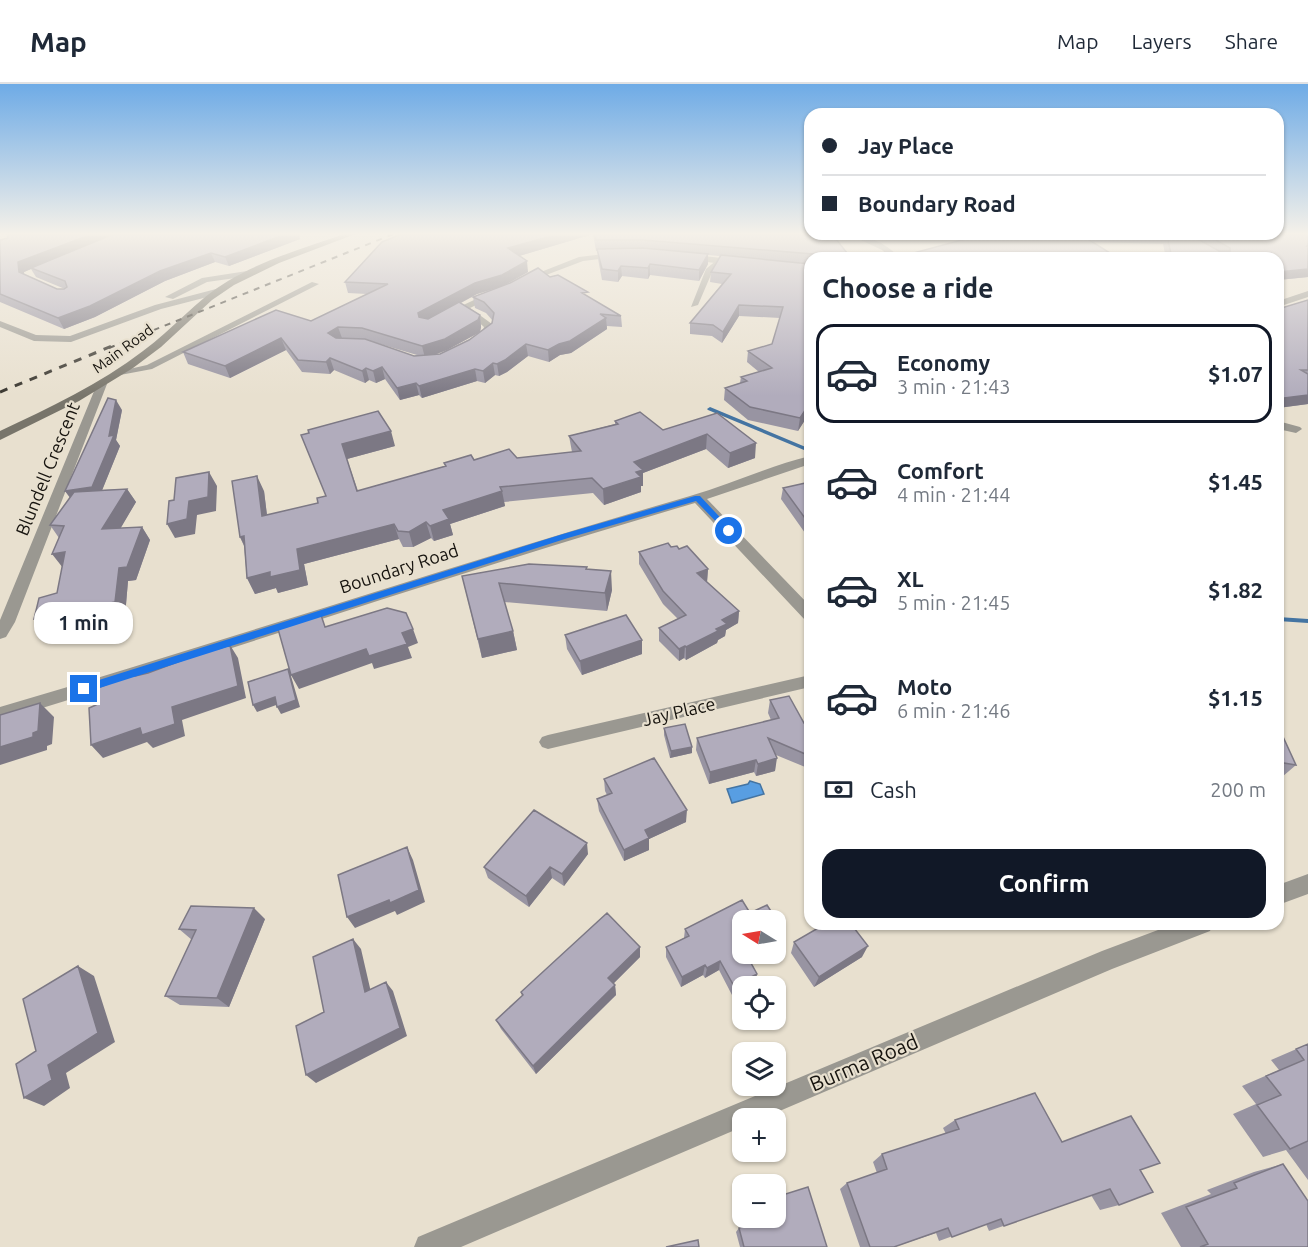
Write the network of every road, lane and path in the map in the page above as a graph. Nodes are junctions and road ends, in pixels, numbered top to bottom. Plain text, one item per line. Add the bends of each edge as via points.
1 (189, 287) edge
2 (224, 287) edge
3 (310, 287) edge
4 (512, 287) edge
5 (702, 287) edge
6 (216, 292) junction
7 (1306, 296) edge
8 (1284, 302) edge
9 (694, 305) dead end
10 (158, 307) junction
11 (0, 324) edge
12 (463, 350) edge
13 (120, 372) junction
14 (102, 384) junction
15 (1284, 426) edge
16 (1296, 429) dead end
17 (0, 436) edge
18 (804, 462) edge
19 (698, 498) junction
20 (804, 610) edge
21 (0, 633) edge
22 (804, 682) edge
23 (0, 714) edge
24 (548, 742) dead end
25 (1308, 884) edge
26 (1284, 893) edge
27 (1186, 930) edge
28 (428, 1247) edge

1 - 10 street
2 - 6 main road, Main Road
3 - 13 lane via 164,360
4 - 12 street via 459,309 474,313 489,326 487,334
5 - 9 lane
6 - 10 street
6 - 13 main road, Main Road
7 - 8 street
10 - 11 street via 71,339 34,338
13 - 14 main road, Main Road
14 - 17 main road, Main Road
14 - 21 street, Blundell Crescent
15 - 16 street
18 - 19 street, Boundary Road
19 - 20 street
19 - 23 street, Boundary Road
22 - 24 street, Jay Place
25 - 26 street
27 - 28 street, Burma Road

